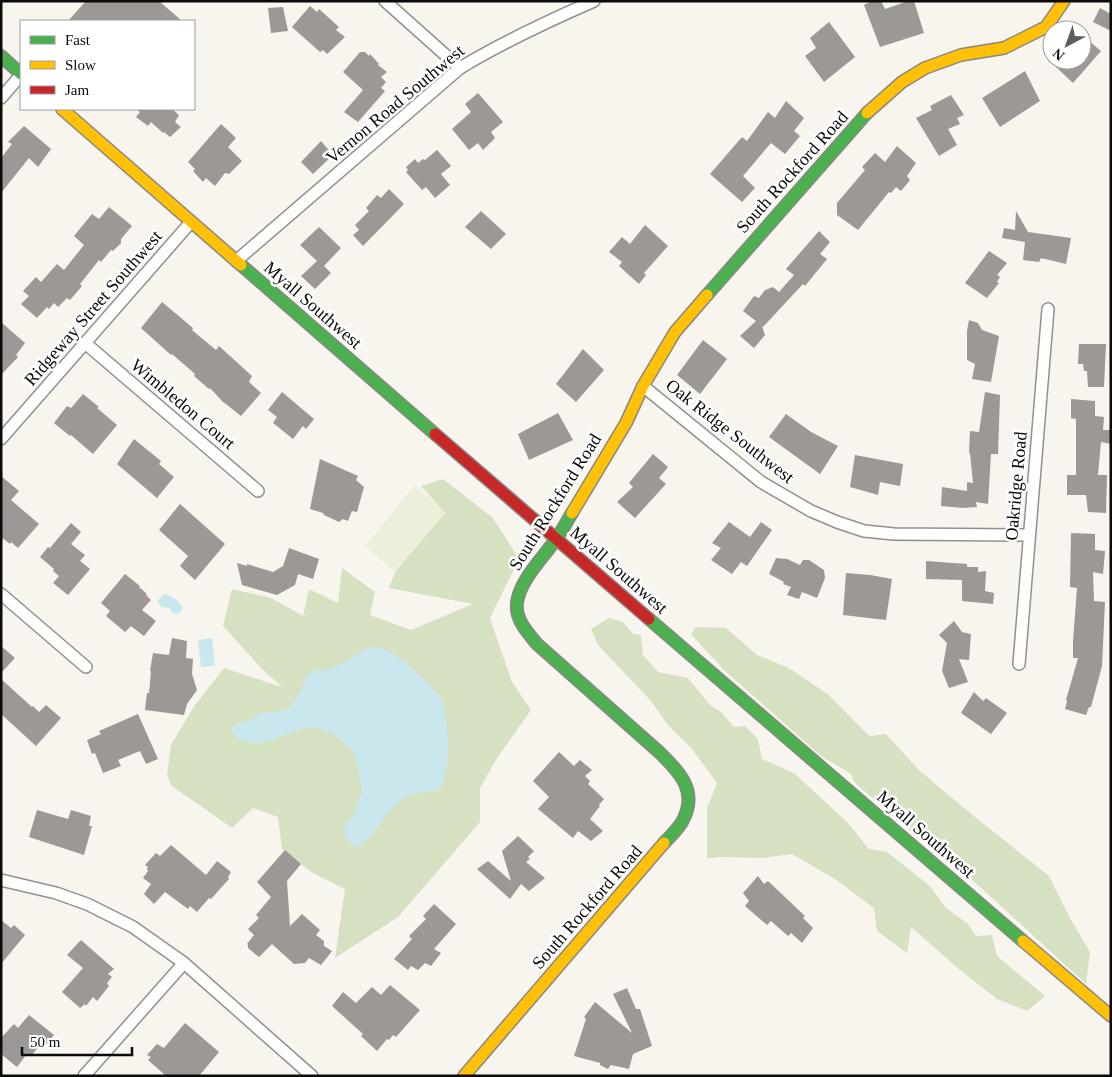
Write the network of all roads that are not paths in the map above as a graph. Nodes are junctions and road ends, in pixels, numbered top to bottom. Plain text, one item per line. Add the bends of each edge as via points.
1 (385, 1) edge
2 (594, 1) edge
3 (1064, 1) edge
4 (1, 56) edge
5 (460, 68) junction
6 (20, 73) edge
7 (20, 75) edge
8 (1, 98) edge
9 (63, 110) edge
10 (191, 222) junction
11 (236, 260) junction
12 (1048, 310) dead end
13 (85, 343) junction
14 (644, 386) junction
15 (1, 440) edge
16 (258, 491) dead end
17 (1029, 535) junction
18 (556, 539) junction
19 (1, 594) edge
20 (1019, 664) dead end
21 (86, 667) dead end
22 (1, 880) edge
23 (184, 963) junction
24 (1111, 1016) edge
25 (84, 1076) edge
26 (312, 1076) edge
27 (464, 1076) edge

1 - 5 street
2 - 5 street, Vernon Road Southwest
3 - 14 street, South Rockford Road via 1046,27 1004,48 961,55 925,68 902,82 871,109 675,332
4 - 6 street
5 - 11 street, Vernon Road Southwest
7 - 8 street
9 - 10 street, Myall Southwest
10 - 11 street, Myall Southwest
10 - 13 street, Ridgeway Street Southwest
11 - 18 street, Myall Southwest
12 - 17 street, Oakridge Road
13 - 15 street, Ridgeway Street Southwest
13 - 16 street, Wimbledon Court
14 - 17 street, Oak Ridge Southwest via 761,482 837,522 864,531 894,534
14 - 18 street, South Rockford Road via 626,423
17 - 20 street, Oakridge Road
18 - 24 street, Myall Southwest
18 - 27 street, South Rockford Road via 533,568 520,592 517,603 521,622 537,644 674,767 687,787 689,804 681,824
19 - 21 street
22 - 23 street via 87,904 132,927
23 - 25 street
23 - 26 street

